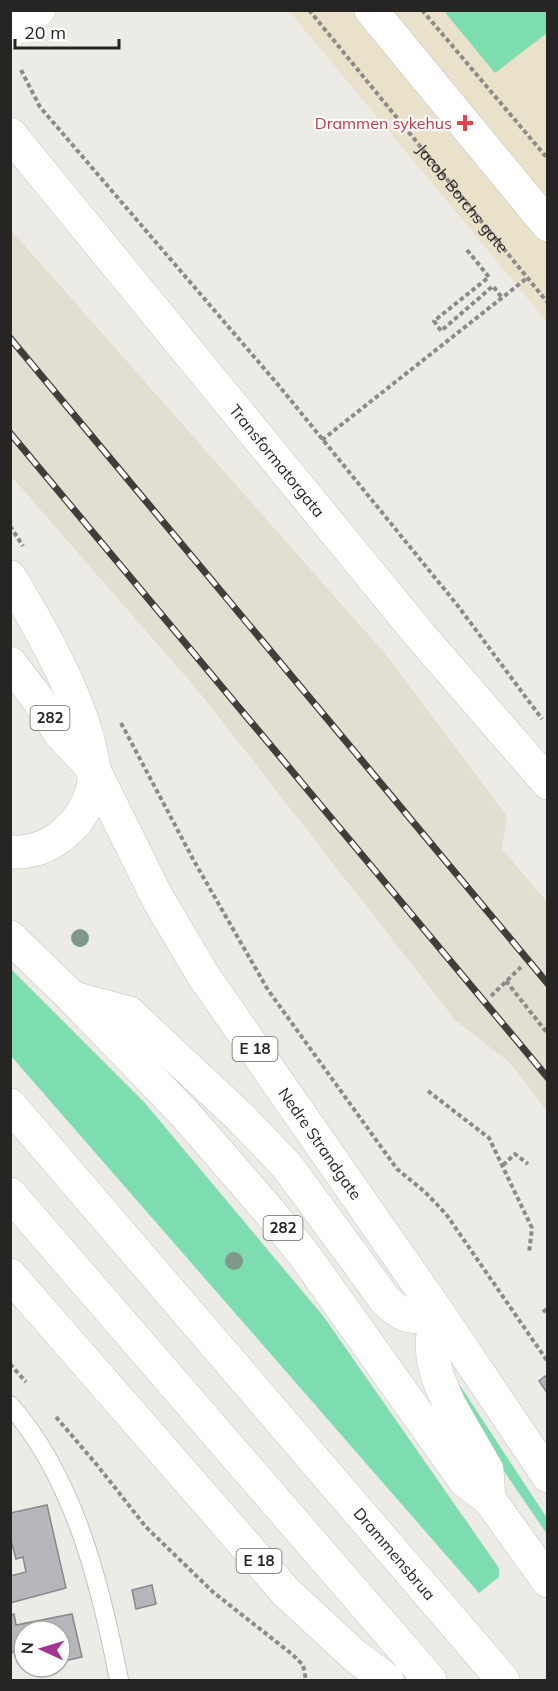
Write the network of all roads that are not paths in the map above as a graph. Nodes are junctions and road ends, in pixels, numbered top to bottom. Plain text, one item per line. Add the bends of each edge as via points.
1 (39, 10) edge
2 (371, 10) edge
3 (10, 32) edge
4 (10, 134) edge
5 (548, 225) edge
6 (19, 565) edge
7 (10, 663) edge
8 (94, 771) junction
9 (548, 783) edge
10 (10, 852) edge
11 (10, 937) edge
12 (74, 998) junction
13 (10, 1105) edge
14 (10, 1194) edge
15 (10, 1275) edge
16 (439, 1314) junction
17 (10, 1406) edge
18 (548, 1476) edge
19 (489, 1499) junction
20 (548, 1581) edge
21 (119, 1680) edge
22 (387, 1680) edge
23 (430, 1680) edge
24 (503, 1680) edge

1 - 3 main road
2 - 5 main road
4 - 9 main road, Transformatorgata via 419,634
6 - 8 main road, E 18 via 27,605 82,721
7 - 8 main road, 282 via 60,733
8 - 10 main road, E 18 via 91,795 83,812 57,841 40,849
8 - 16 main road, Nedre Strandgate / E 18 via 191,957
11 - 12 main road, 282
12 - 16 main road, 282 via 129,1013 240,1117 287,1166 395,1310 408,1317
12 - 19 main road, 282 via 184,1113 269,1211 312,1265 465,1481
13 - 24 main road, Drammensbrua
14 - 23 main road
15 - 22 main road, E 18 via 286,1592
16 - 18 main road, Nedre Strandgate / E 18
16 - 19 main road via 432,1340 438,1378 487,1470
17 - 21 lane via 37,1440 78,1523
19 - 20 main road, 282

